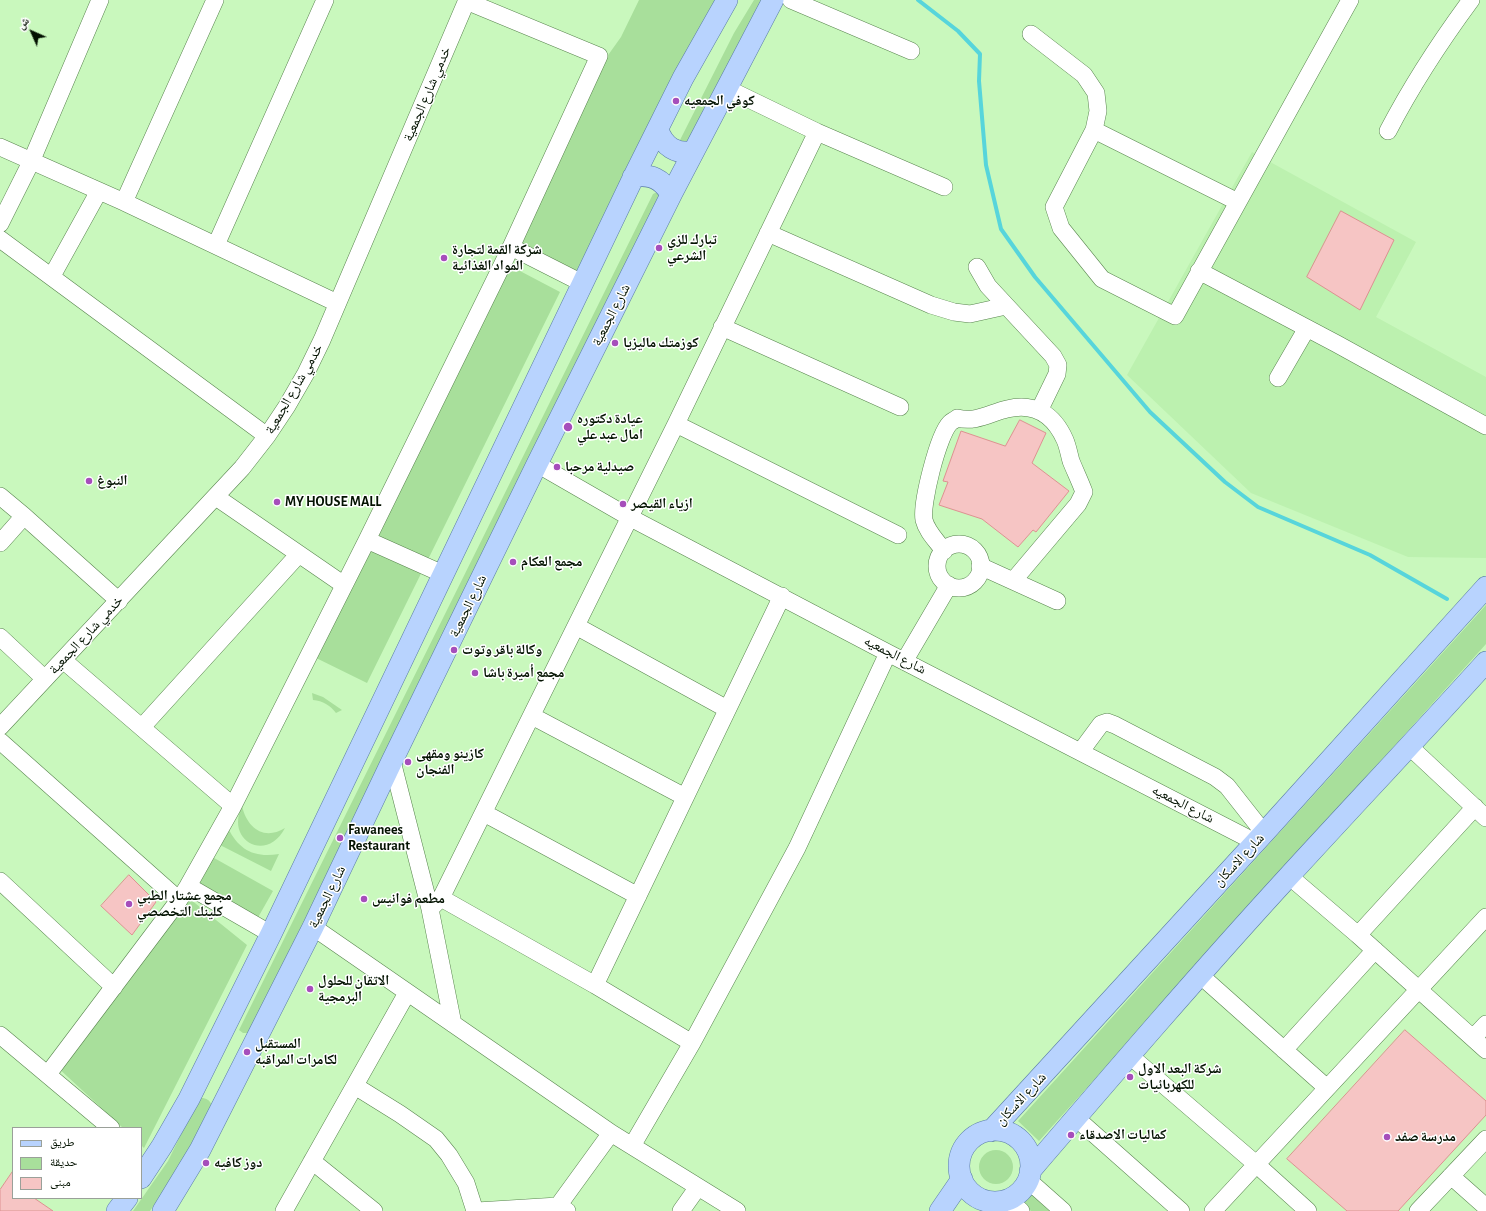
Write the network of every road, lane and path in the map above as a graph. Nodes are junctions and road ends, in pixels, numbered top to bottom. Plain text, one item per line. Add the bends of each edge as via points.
1 (100, 0) edge
2 (215, 0) edge
3 (326, 0) edge
4 (727, 0) edge
5 (773, 0) edge
6 (791, 0) edge
7 (1350, 0) edge
8 (1471, 0) edge
9 (466, 1) edge
10 (1031, 34) dead end
11 (911, 51) dead end
12 (726, 88) junction
13 (658, 130) junction
14 (1094, 130) junction
15 (816, 132) junction
16 (1388, 132) dead end
17 (0, 147) edge
18 (693, 152) junction
19 (31, 162) junction
20 (633, 177) junction
21 (944, 187) dead end
22 (99, 191) junction
23 (671, 195) junction
24 (124, 202) junction
25 (1238, 202) junction
26 (0, 224) edge
27 (768, 233) junction
28 (0, 239) edge
29 (216, 245) junction
30 (511, 247) junction
31 (977, 267) dead end
32 (1202, 267) junction
33 (52, 276) junction
34 (582, 283) junction
35 (337, 303) junction
36 (1006, 306) junction
37 (722, 327) junction
38 (1307, 328) junction
39 (1278, 378) dead end
40 (900, 407) dead end
41 (1039, 411) junction
42 (676, 424) junction
43 (1486, 426) edge
44 (268, 436) junction
45 (536, 464) junction
46 (0, 496) edge
47 (216, 497) junction
48 (24, 516) junction
49 (629, 517) junction
50 (898, 535) dead end
51 (367, 540) junction
52 (0, 543) edge
53 (944, 551) junction
54 (299, 554) junction
55 (980, 566) junction
56 (442, 574) junction
57 (1013, 581) junction
58 (344, 585) junction
59 (950, 585) junction
60 (1486, 587) edge
61 (782, 596) junction
62 (119, 601) junction
63 (1057, 601) dead end
64 (576, 626) junction
65 (0, 637) edge
66 (888, 653) junction
67 (64, 660) junction
68 (905, 660) junction
69 (1486, 662) edge
70 (45, 679) junction
71 (727, 708) junction
72 (532, 716) junction
73 (0, 727) edge
74 (142, 727) junction
75 (0, 741) edge
76 (1410, 746) junction
77 (1081, 752) junction
78 (392, 761) junction
79 (684, 797) junction
80 (232, 806) junction
81 (484, 812) junction
82 (1480, 812) edge
83 (1260, 837) junction
84 (1289, 876) junction
85 (0, 881) edge
86 (188, 886) junction
87 (638, 896) junction
88 (179, 900) junction
89 (435, 903) junction
90 (1486, 917) edge
91 (313, 927) junction
92 (271, 934) junction
93 (1358, 935) junction
94 (1375, 950) junction
95 (1200, 975) junction
96 (595, 985) junction
97 (114, 987) junction
98 (1419, 990) junction
99 (407, 993) junction
100 (227, 1020) junction
101 (453, 1024) junction
102 (1486, 1024) edge
103 (0, 1035) edge
104 (256, 1038) junction
105 (1473, 1038) junction
106 (692, 1043) junction
107 (1284, 1050) junction
108 (1486, 1050) edge
109 (1129, 1054) junction
110 (48, 1074) junction
111 (196, 1084) junction
112 (355, 1086) junction
113 (1327, 1088) junction
114 (225, 1100) junction
115 (1076, 1118) junction
116 (109, 1127) edge
117 (991, 1131) junction
118 (611, 1133) junction
119 (1486, 1139) edge
120 (632, 1146) junction
121 (312, 1161) junction
122 (1256, 1164) junction
123 (144, 1165) edge
124 (1029, 1176) junction
125 (1451, 1176) junction
126 (962, 1179) junction
127 (698, 1186) junction
128 (126, 1199) edge
129 (1001, 1206) edge
130 (1486, 1207) edge
131 (562, 1209) edge
132 (117, 1211) edge
133 (163, 1211) edge
134 (284, 1211) edge
135 (374, 1211) edge
136 (476, 1211) edge
137 (681, 1211) edge
138 (737, 1211) edge
139 (940, 1211) edge
140 (1064, 1211) edge
141 (1181, 1211) edge
142 (1213, 1211) edge
143 (1308, 1211) edge
144 (1418, 1211) edge

1 - 19 street
2 - 24 street
3 - 29 street
4 - 13 main road via 683,78
5 - 12 main road, شارع الجمعية
6 - 11 street
7 - 25 street
8 - 16 street via 1408,94
9 - 30 street via 599,56
9 - 35 street, خدمي شارع الجمعية
10 - 14 street via 1084,75 1096,93 1098,110
12 - 15 street
12 - 18 main road, شارع الجمعية
13 - 18 main road via 660,137 671,148
13 - 20 main road
14 - 25 street
14 - 32 street via 1054,207 1060,228 1102,280 1175,316
15 - 21 street
15 - 27 street
17 - 19 street
18 - 23 main road, شارع الجمعية
19 - 22 street
19 - 26 street
20 - 23 main road via 656,178
20 - 34 main road
22 - 24 street
22 - 33 street
23 - 45 main road, شارع الجمعية
24 - 29 street
25 - 32 street
27 - 36 street via 931,305 970,314
27 - 37 street
28 - 33 street
29 - 35 street
30 - 34 street
30 - 51 street
31 - 36 street via 988,286
32 - 38 street
33 - 44 street
34 - 56 main road
35 - 44 street, خدمي شارع الجمعية via 306,373
36 - 41 street via 1053,356 1058,365 1057,374
37 - 40 street
37 - 42 street
38 - 39 street
38 - 43 street
41 - 53 street via 1025,407 1008,409 977,419 957,418 949,423 942,435 928,485 924,518 926,528
41 - 57 street via 1050,416 1066,441 1084,492 1078,504
42 - 49 street
42 - 50 street
44 - 47 street, خدمي شارع الجمعية
45 - 49 street, شارع الجمعيه
45 - 78 main road, شارع الجمعية
46 - 48 street
47 - 54 street
47 - 62 street, خدمي شارع الجمعية
48 - 52 street
48 - 62 street
49 - 61 street, شارع الجمعيه
49 - 64 street
51 - 56 street
51 - 58 street
53 - 55 street via 954,545 968,546 978,557
53 - 59 street via 938,558 938,572 941,579
54 - 58 street
54 - 74 street
55 - 57 street
55 - 59 street via 977,578 972,583 959,588
56 - 92 main road
57 - 63 street
58 - 80 street
59 - 68 street
60 - 83 main road, شارع الاسكان
61 - 66 street, شارع الجمعيه
61 - 71 street
62 - 67 street, خدمي شارع الجمعية
64 - 71 street
64 - 72 street
65 - 70 street
66 - 68 street, شارع الجمعيه
66 - 106 street via 796,848
67 - 70 street, خدمي شارع الجمعية
67 - 74 street
68 - 77 street, شارع الجمعيه
69 - 76 main road
70 - 73 street, خدمي شارع الجمعية
71 - 79 street
72 - 79 street
72 - 81 street
74 - 80 street
75 - 88 street
76 - 82 street
76 - 84 main road
77 - 83 street, شارع الجمعيه
77 - 83 street via 1101,724 1107,722 1215,777 1227,786
78 - 89 street
78 - 91 main road, شارع الجمعية
79 - 87 street
80 - 86 street
81 - 87 street
81 - 89 street
82 - 93 street
83 - 117 main road, شارع الاسكان
84 - 93 street
84 - 95 main road
85 - 97 street
86 - 88 street
86 - 92 street
87 - 96 street
88 - 97 street
89 - 96 street
89 - 101 street
90 - 98 street
91 - 99 street
91 - 104 main road, شارع الجمعية
92 - 100 main road
93 - 94 street
94 - 98 street
94 - 107 street
95 - 107 street
95 - 109 main road
96 - 106 street
97 - 110 street
98 - 105 street
98 - 113 street
99 - 101 street
99 - 112 street
100 - 104 main road via 229,1026 238,1034
100 - 111 main road
101 - 118 street
102 - 105 street
103 - 110 street
104 - 114 main road, شارع الجمعية
105 - 108 street
106 - 120 street
107 - 113 street
109 - 115 main road
109 - 122 street
110 - 116 street
111 - 114 main road via 214,1087
111 - 123 main road
112 - 121 street
112 - 136 street via 436,1139 466,1183
113 - 122 street
114 - 133 main road, شارع الجمعية via 200,1150
115 - 124 main road
115 - 141 street
117 - 124 main road via 1009,1133 1024,1145 1031,1162
117 - 126 main road via 974,1138 962,1152
118 - 120 street
118 - 131 street
119 - 125 street
120 - 127 street
121 - 134 street
121 - 135 street
122 - 142 street
122 - 143 street
124 - 129 main road via 1023,1188
124 - 140 street
125 - 130 street
125 - 144 street
126 - 129 main road via 966,1188 973,1194
126 - 139 main road
127 - 137 street
127 - 138 street
128 - 132 main road
131 - 136 street

